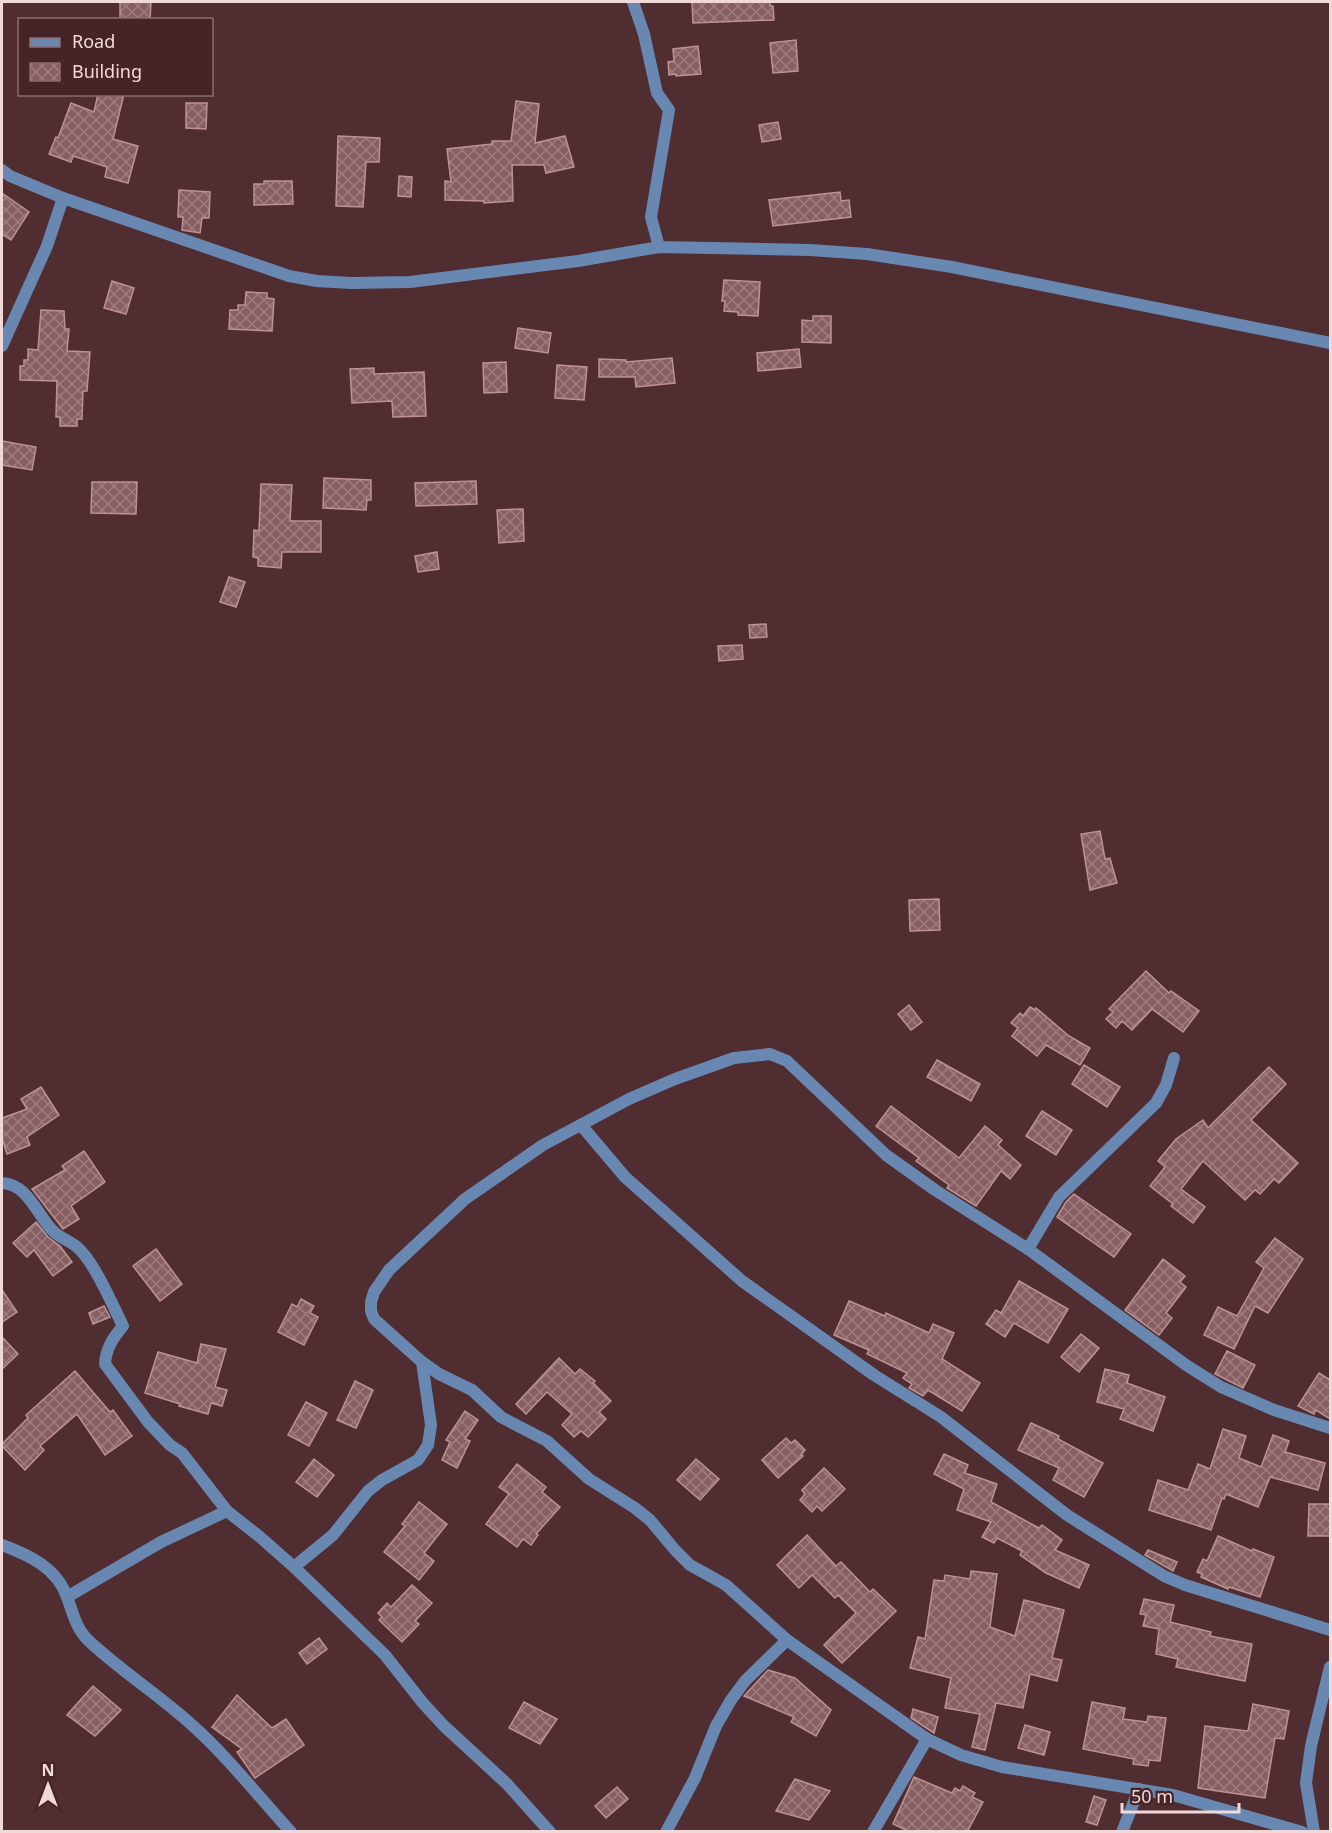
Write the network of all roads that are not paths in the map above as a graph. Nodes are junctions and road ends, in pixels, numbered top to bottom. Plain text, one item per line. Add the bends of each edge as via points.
1 (633, 2) edge
2 (2, 170) edge
3 (63, 198) junction
4 (659, 247) junction
5 (1330, 342) edge
6 (2, 346) edge
7 (1174, 1058) dead end
8 (581, 1125) junction
9 (2, 1183) edge
10 (1028, 1249) junction
11 (422, 1362) junction
12 (1330, 1428) edge
13 (227, 1511) junction
14 (2, 1545) edge
15 (294, 1568) junction
16 (67, 1598) junction
17 (1330, 1630) edge
18 (787, 1640) junction
19 (1330, 1667) edge
20 (927, 1739) junction
21 (1139, 1789) junction
22 (291, 1832) edge
23 (550, 1832) edge
24 (666, 1832) edge
25 (873, 1832) edge
26 (1122, 1832) edge
27 (1302, 1832) edge
28 (1314, 1832) edge

1 - 4 street via 657,93 669,110 651,217
2 - 3 street
3 - 4 street via 279,273 317,281 410,282
3 - 6 street via 48,246
4 - 5 street via 867,254 952,267
7 - 10 street via 1156,1103 1059,1197
8 - 10 street via 638,1095 734,1058 778,1056 886,1155
8 - 11 street via 465,1199 389,1270 374,1292 374,1319
8 - 17 street via 625,1177 742,1281 874,1375 941,1417 1067,1515 1164,1576
9 - 13 street via 25,1193 55,1233 78,1248 100,1279 123,1326 105,1356 107,1369 148,1422 182,1453
10 - 12 street via 1221,1387
11 - 15 street via 431,1425 428,1445 418,1460 368,1491 333,1535
11 - 18 street via 472,1390 501,1417 547,1441 589,1479 635,1508 690,1565 726,1585
13 - 15 street
13 - 16 street via 161,1542
14 - 16 street via 42,1565 57,1578
15 - 23 street via 384,1655 443,1725 507,1784
16 - 22 street via 73,1619 87,1640 194,1726
18 - 20 street
18 - 24 street via 731,1700
19 - 28 street via 1306,1783
20 - 21 street via 961,1755 1002,1767
20 - 25 street
21 - 26 street
21 - 27 street

